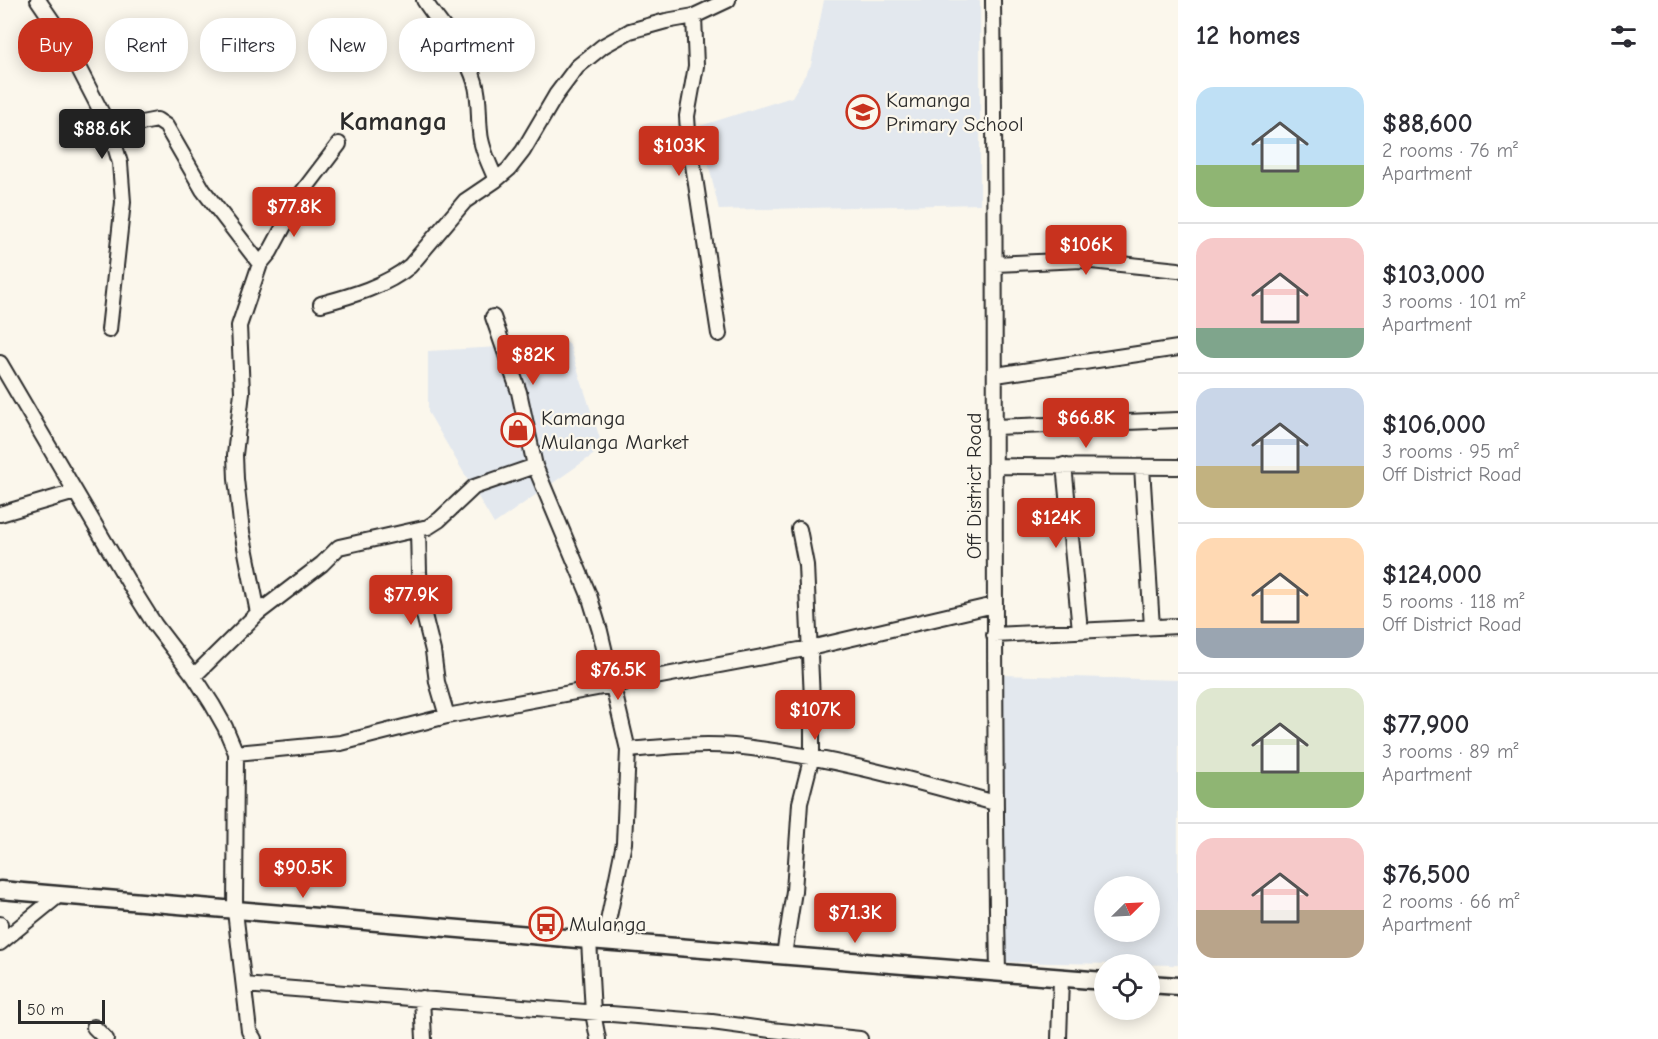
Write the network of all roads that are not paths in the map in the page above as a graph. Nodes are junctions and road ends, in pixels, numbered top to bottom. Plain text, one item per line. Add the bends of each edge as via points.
1 (38, 0) edge
2 (424, 0) edge
3 (728, 0) edge
4 (993, 0) edge
5 (694, 16) junction
6 (110, 129) junction
7 (339, 144) dead end
8 (496, 180) junction
9 (260, 264) junction
10 (995, 264) junction
11 (1178, 270) edge
12 (321, 304) dead end
13 (493, 317) dead end
14 (109, 330) dead end
15 (719, 334) dead end
16 (1178, 348) edge
17 (0, 363) edge
18 (996, 375) junction
19 (1178, 420) edge
20 (995, 427) junction
21 (995, 465) junction
22 (1064, 465) junction
23 (535, 466) junction
24 (1142, 467) junction
25 (1178, 467) edge
26 (75, 492) junction
27 (0, 514) edge
28 (799, 529) dead end
29 (418, 530) junction
30 (994, 605) junction
31 (258, 613) junction
32 (1178, 626) edge
33 (1152, 627) junction
34 (1080, 630) junction
35 (994, 635) junction
36 (810, 648) junction
37 (194, 676) junction
38 (612, 686) junction
39 (447, 716) junction
40 (628, 750) junction
41 (236, 753) junction
42 (812, 756) junction
43 (995, 803) junction
44 (0, 890) edge
45 (59, 895) junction
46 (235, 911) junction
47 (0, 924) edge
48 (597, 941) junction
49 (0, 943) edge
50 (784, 955) junction
51 (998, 973) junction
52 (1061, 978) junction
53 (1094, 980) edge
54 (245, 985) junction
55 (1160, 985) edge
56 (1178, 986) edge
57 (422, 998) junction
58 (593, 1013) junction
59 (94, 1027) dead end
60 (771, 1035) edge
61 (248, 1036) edge
62 (106, 1039) edge
63 (424, 1039) edge
64 (598, 1039) edge
65 (860, 1039) edge
66 (1059, 1039) edge

1 - 6 street via 60,32
2 - 8 street via 463,53 475,82 480,134
3 - 5 street
4 - 10 street, Off District Road
5 - 8 street via 630,32 603,46 577,67 523,152
5 - 15 street via 696,66 688,132
6 - 9 street via 157,120 166,126 203,190
6 - 14 street via 120,163 123,202
7 - 9 street via 301,194
8 - 12 street via 465,201 400,274
9 - 31 street via 238,326 242,392 236,456 242,532
10 - 11 street via 1082,260
10 - 18 street, Off District Road
13 - 23 street via 519,392
16 - 18 street
17 - 26 street
18 - 20 street, Off District Road
19 - 20 street
20 - 21 street, Off District Road
21 - 22 street
21 - 30 street, Off District Road
22 - 24 street
22 - 34 street
23 - 29 street via 474,487 439,520
23 - 38 street via 589,595
24 - 25 street
24 - 33 street
26 - 27 street
26 - 37 street via 155,625
28 - 36 street via 806,565
29 - 31 street via 339,547
29 - 39 street via 422,607
30 - 35 street, Off District Road
30 - 36 street
31 - 37 street
32 - 33 street
33 - 34 street
34 - 35 street
35 - 43 street, Off District Road
36 - 38 street
36 - 42 street
37 - 41 street
38 - 39 street
38 - 40 street
39 - 41 street via 341,743
40 - 42 street via 733,746
40 - 48 street via 624,843
41 - 46 street
42 - 43 street
42 - 50 street via 800,803 794,891
43 - 51 street, Off District Road
44 - 45 street
45 - 46 street
45 - 49 street
46 - 48 street
46 - 54 street
47 - 49 street
48 - 50 street
48 - 58 street
50 - 51 street
51 - 52 street
52 - 53 street
52 - 66 street
54 - 57 street
54 - 61 street
55 - 56 street
57 - 58 street
57 - 63 street
58 - 60 street via 712,1022
58 - 64 street
59 - 62 street
60 - 65 street

